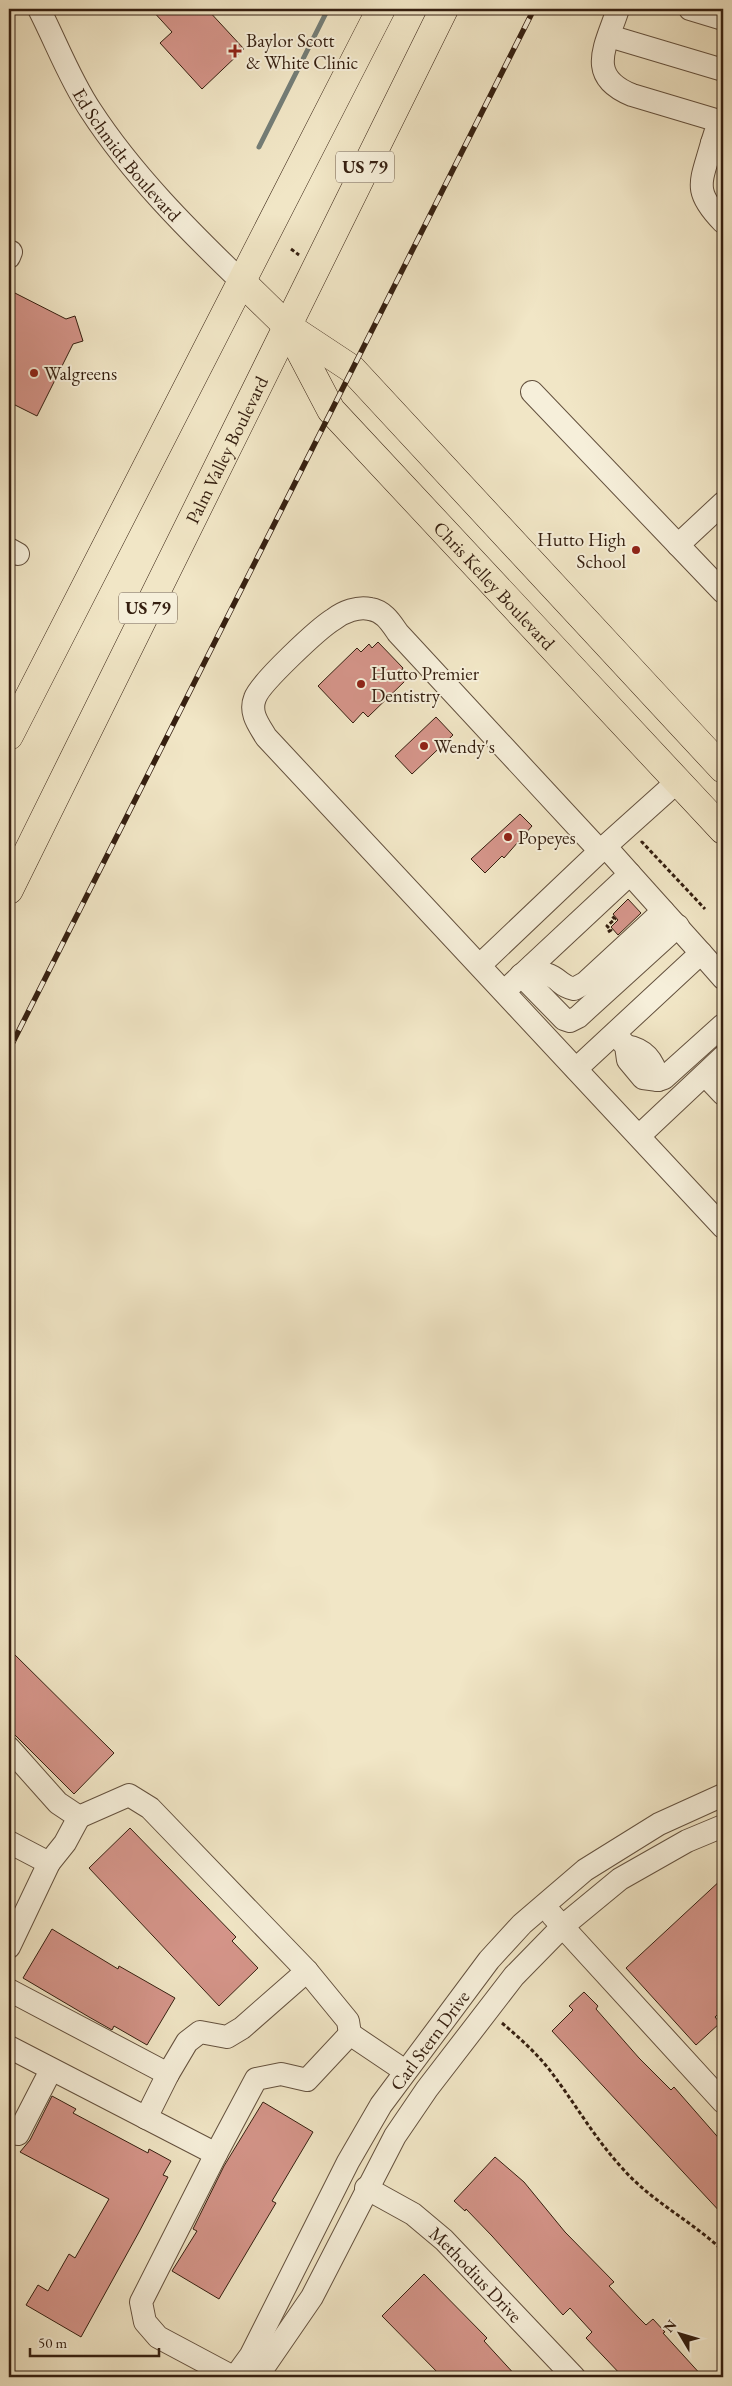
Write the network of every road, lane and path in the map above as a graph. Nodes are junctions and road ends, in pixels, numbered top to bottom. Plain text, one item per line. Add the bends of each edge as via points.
1 (39, 9) edge
2 (381, 9) edge
3 (444, 9) edge
4 (618, 9) edge
5 (690, 9) edge
6 (723, 19) edge
7 (609, 36) junction
8 (723, 70) edge
9 (718, 149) edge
10 (723, 222) edge
11 (242, 282) junction
12 (287, 326) junction
13 (532, 392) dead end
14 (723, 503) edge
15 (678, 545) junction
16 (720, 581) edge
17 (9, 736) edge
18 (723, 769) edge
19 (678, 781) junction
20 (723, 830) edge
21 (636, 848) dead end
22 (602, 849) junction
23 (630, 874) junction
24 (9, 890) edge
25 (705, 909) dead end
26 (671, 918) junction
27 (701, 953) junction
28 (480, 966) junction
29 (532, 972) junction
30 (723, 978) edge
31 (504, 992) junction
32 (723, 1026) edge
33 (620, 1040) junction
34 (723, 1058) edge
35 (576, 1069) junction
36 (705, 1075) junction
37 (723, 1094) edge
38 (638, 1136) junction
39 (723, 1228) edge
40 (9, 1748) edge
41 (723, 1795) edge
42 (79, 1817) junction
43 (723, 1826) edge
44 (9, 1842) edge
45 (49, 1863) junction
46 (543, 1905) junction
47 (563, 1926) junction
48 (9, 1947) edge
49 (307, 1971) junction
50 (9, 1990) edge
51 (499, 2020) dead end
52 (350, 2034) junction
53 (9, 2047) edge
54 (51, 2070) junction
55 (405, 2072) junction
56 (168, 2074) junction
57 (718, 2087) edge
58 (146, 2118) junction
59 (18, 2134) dead end
60 (216, 2154) junction
61 (366, 2188) junction
62 (723, 2251) edge
63 (234, 2377) edge
64 (257, 2377) edge
65 (574, 2377) edge

1 - 11 street, Ed Schmidt Boulevard via 90,110 122,155 196,238
2 - 11 main road, US 79
3 - 12 main road, Palm Valley Boulevard / US 79
4 - 7 street
5 - 6 street
7 - 8 street
7 - 9 street via 602,59 603,71 609,81 632,95 719,121
9 - 10 street via 700,184 703,198
11 - 12 main road, Chris Kelley Boulevard
11 - 17 main road, US 79
12 - 18 main road, Chris Kelley Boulevard via 352,369
12 - 19 main road, Chris Kelley Boulevard via 332,410
12 - 24 main road, Palm Valley Boulevard / US 79
13 - 15 street
14 - 15 street
15 - 16 street
19 - 20 main road, Chris Kelley Boulevard
19 - 22 street
21 - 25 path via 642,842
22 - 23 street
22 - 28 street
22 - 28 street via 398,633 385,615 370,609 352,610 334,619 276,671 255,698 253,715 266,737
23 - 26 street
23 - 29 street
26 - 27 street
26 - 29 street via 627,945 574,989 563,986 553,977
26 - 29 street via 578,1018 564,1019
27 - 30 street
27 - 33 street
28 - 31 street
29 - 31 street
31 - 35 street
32 - 33 street via 658,1080 643,1078 628,1060
33 - 35 street
34 - 36 street
35 - 38 street
36 - 37 street
36 - 38 street
38 - 39 street
40 - 42 street via 58,1803
41 - 46 street, Carl Stern Drive via 620,1846 584,1870
42 - 45 street
42 - 49 street via 129,1795 150,1808
43 - 47 street, Carl Stern Drive via 661,1855 620,1879
44 - 45 street
45 - 48 street
46 - 47 street
46 - 55 street, Carl Stern Drive via 489,1960
47 - 57 street
47 - 61 street, Carl Stern Drive via 514,1976 427,2089 395,2136
49 - 52 street via 348,2021
49 - 56 street via 242,2028 227,2037 200,2032 187,2042
50 - 56 street
51 - 62 path via 545,2065 598,2141 624,2171
52 - 55 street
52 - 60 street via 306,2080 281,2074 256,2079
53 - 54 street
54 - 58 street
54 - 59 street
55 - 63 street, Carl Stern Drive via 381,2105 348,2162 268,2322
56 - 58 street
58 - 60 street
60 - 63 street via 141,2302 145,2322 158,2337
61 - 64 street, Carl Stern Drive via 312,2297
61 - 65 street, Methodius Drive via 413,2214 444,2240

